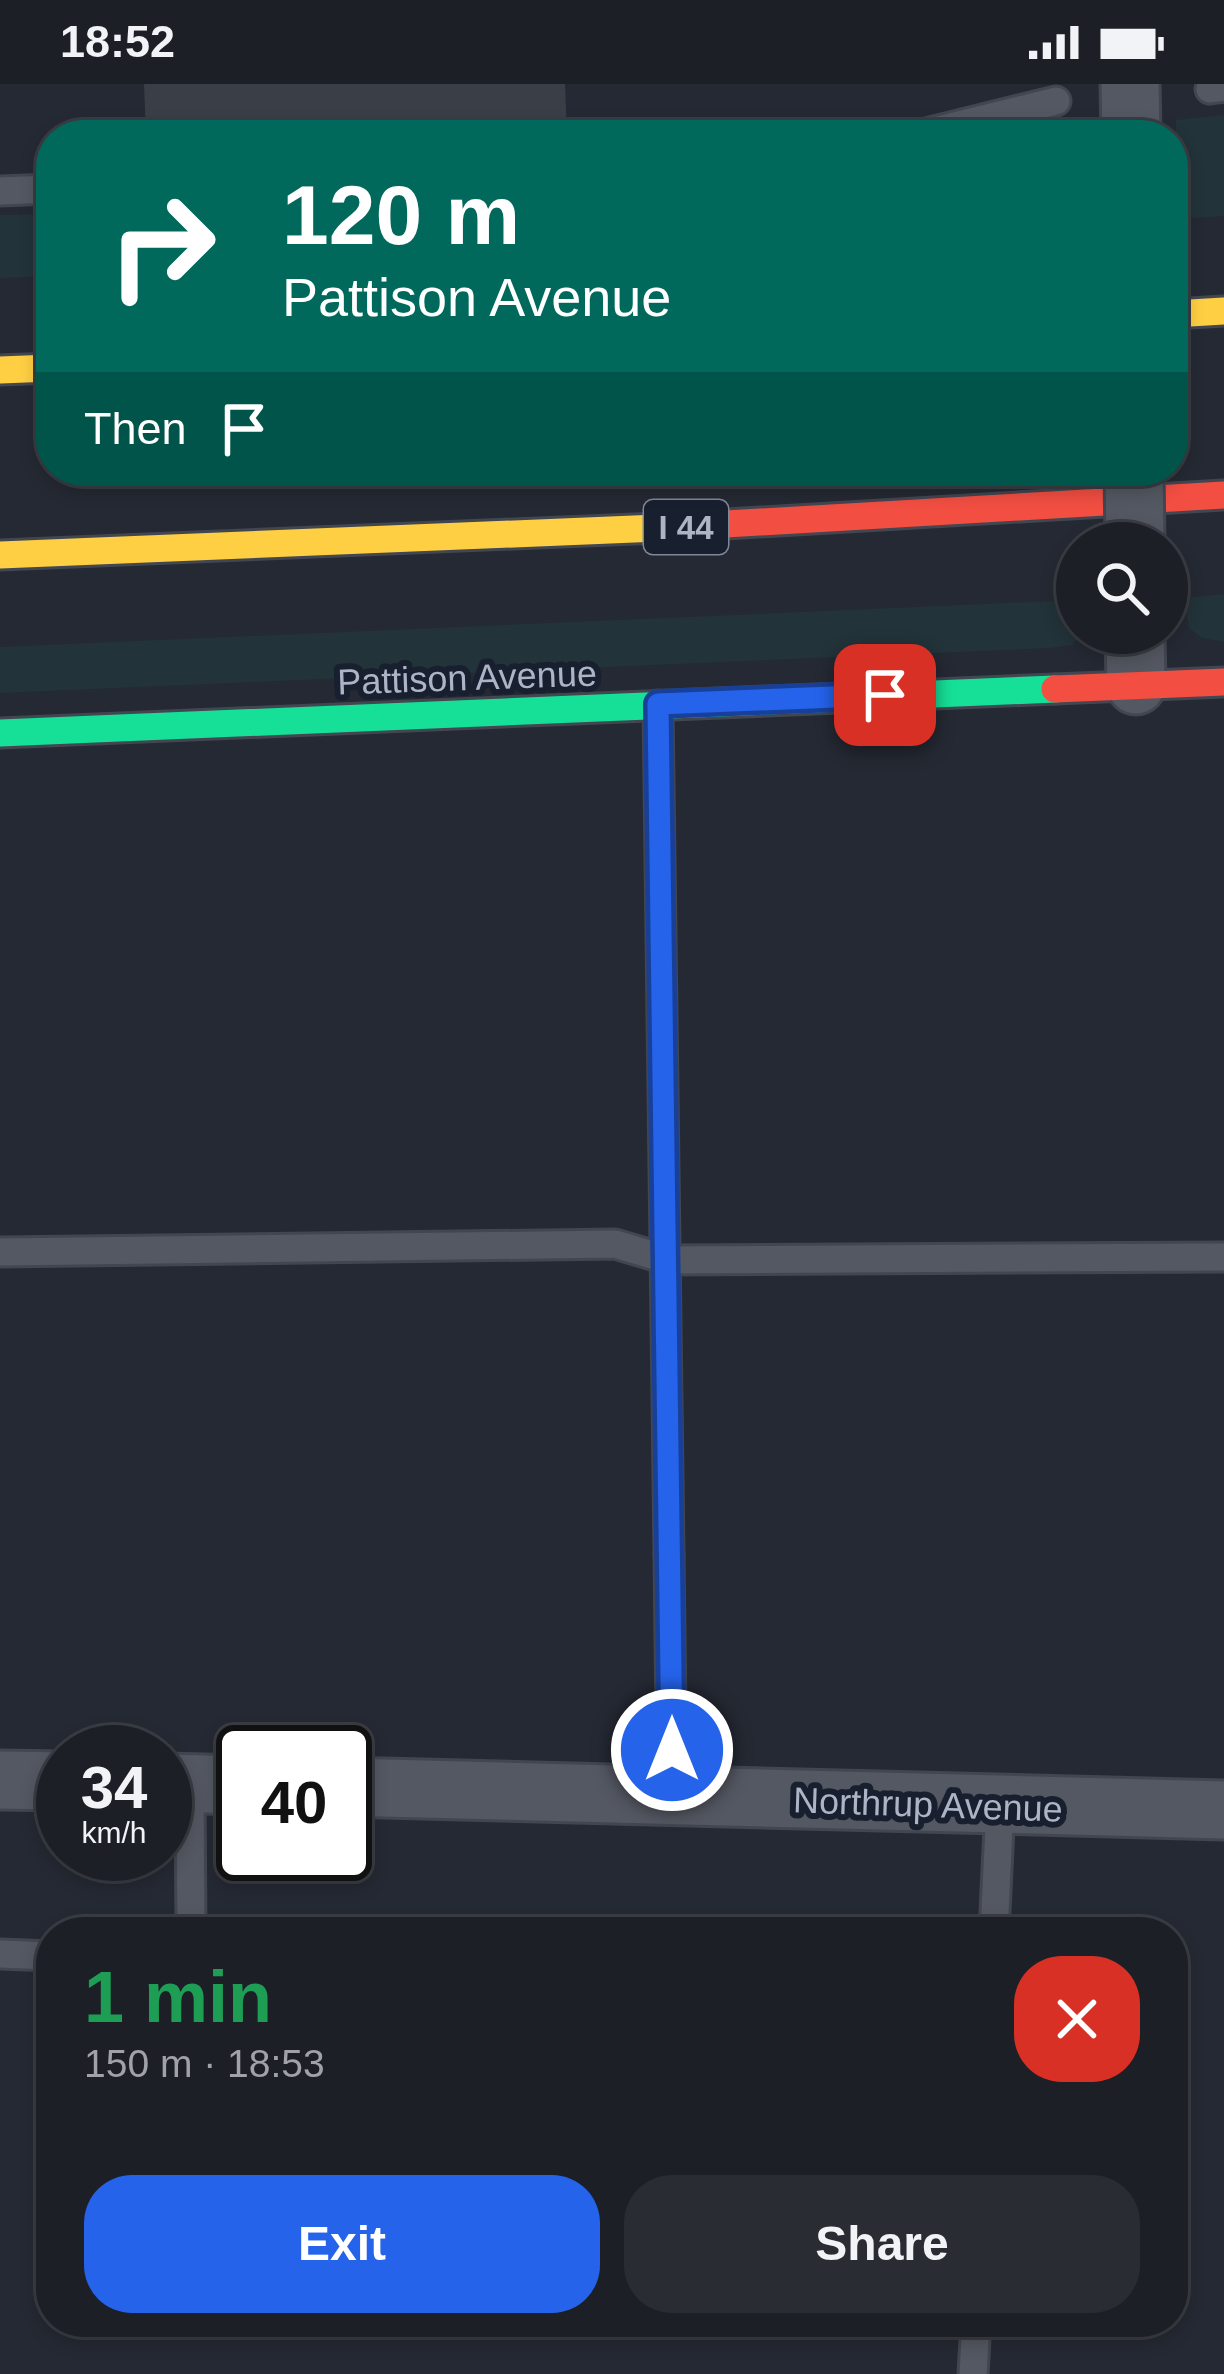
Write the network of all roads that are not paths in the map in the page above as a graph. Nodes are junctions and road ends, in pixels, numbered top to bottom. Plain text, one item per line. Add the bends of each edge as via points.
1 (1130, 84) edge
2 (1056, 101) dead end
3 (979, 120) edge
4 (1131, 120) edge
5 (36, 189) edge
6 (0, 191) edge
7 (1224, 311) edge
8 (1188, 313) edge
9 (36, 369) edge
10 (0, 370) edge
11 (1134, 486) edge
12 (1224, 495) edge
13 (1135, 522) edge
14 (0, 555) edge
15 (1136, 659) edge
16 (1224, 682) edge
17 (658, 704) junction
18 (0, 733) edge
19 (0, 1252) edge
20 (1224, 1257) edge
21 (669, 1260) junction
22 (0, 1780) edge
23 (36, 1781) edge
24 (199, 1784) edge
25 (372, 1788) edge
26 (673, 1795) junction
27 (1000, 1807) junction
28 (1224, 1810) edge
29 (192, 1917) edge
30 (995, 1917) edge
31 (0, 1954) edge
32 (36, 1955) edge
33 (975, 2337) edge
34 (973, 2374) edge

1 - 4 street
2 - 3 lane
5 - 6 lane
7 - 8 main road
9 - 10 main road
11 - 13 street, bridge
12 - 14 main road, I 44 via 796,522
15 - 16 main road, Pattison Avenue
15 - 17 main road, Pattison Avenue
17 - 18 main road, Pattison Avenue
17 - 21 main road
19 - 21 lane via 615,1244
20 - 21 lane
21 - 26 main road
22 - 23 street
24 - 29 lane
25 - 26 street, Northrup Avenue
26 - 27 street, Northrup Avenue
27 - 28 street, Northrup Avenue
27 - 30 lane
31 - 32 lane
33 - 34 lane

